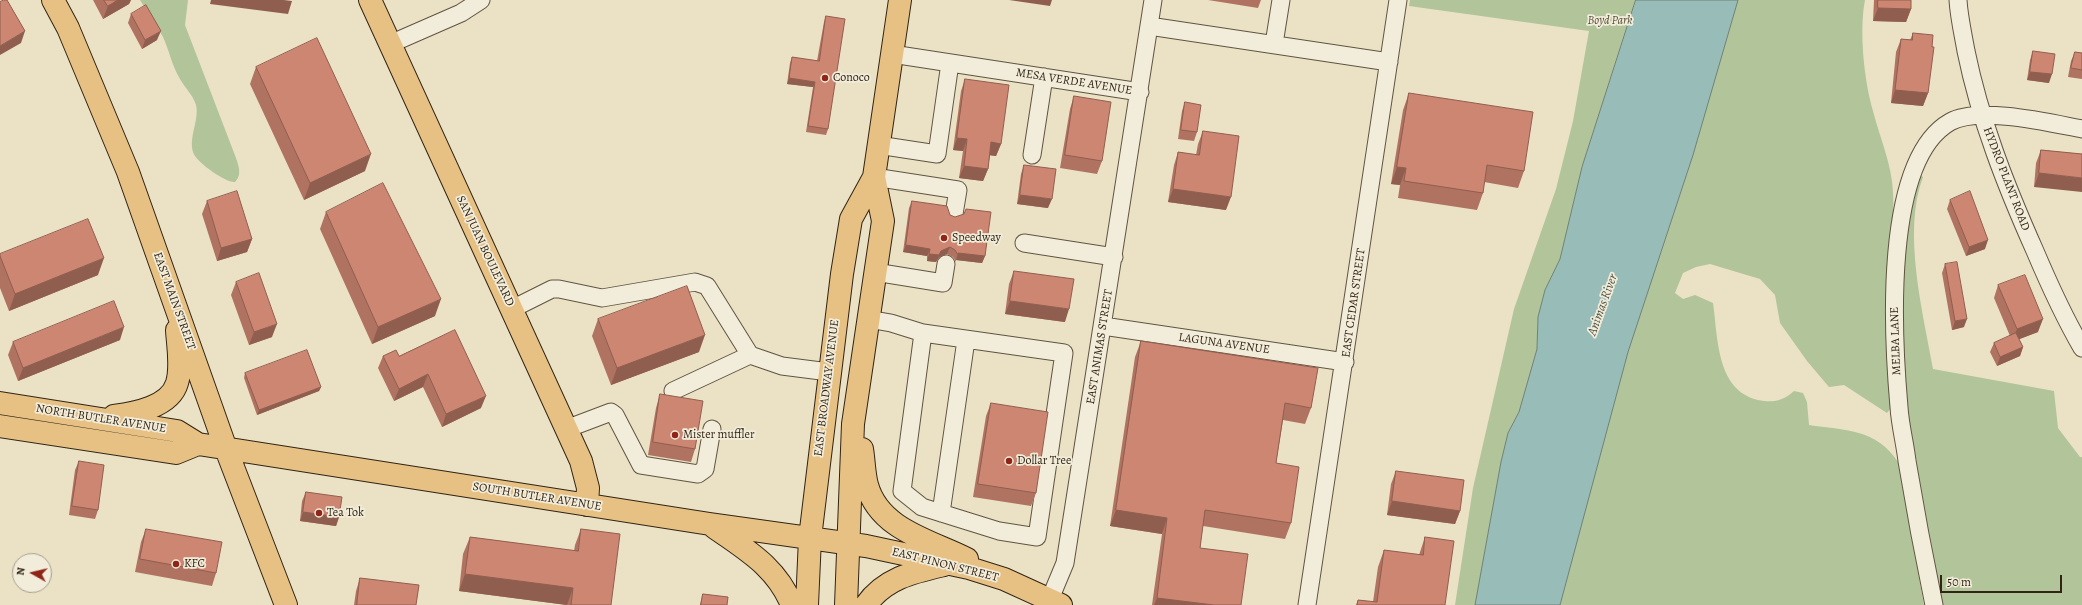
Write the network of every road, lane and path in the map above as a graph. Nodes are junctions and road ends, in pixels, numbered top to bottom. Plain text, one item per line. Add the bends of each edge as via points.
1 (53, 0) edge
2 (370, 0) edge
3 (481, 0) edge
4 (900, 0) edge
5 (1153, 0) edge
6 (1281, 0) edge
7 (1398, 0) edge
8 (1958, 0) edge
9 (1149, 26) junction
10 (390, 44) junction
11 (1274, 44) junction
12 (892, 54) junction
13 (1389, 62) junction
14 (950, 63) junction
15 (1044, 77) junction
16 (1140, 92) junction
17 (1983, 116) junction
18 (2082, 129) edge
19 (878, 145) junction
20 (1032, 155) dead end
21 (874, 177) junction
22 (954, 214) dead end
23 (1024, 243) dead end
24 (1114, 257) junction
25 (946, 264) dead end
26 (875, 272) junction
27 (176, 307) junction
28 (512, 309) junction
29 (868, 319) junction
30 (1103, 326) junction
31 (923, 333) junction
32 (966, 340) junction
33 (2082, 348) edge
34 (750, 355) junction
35 (1345, 362) junction
36 (829, 372) junction
37 (673, 391) dead end
38 (856, 395) junction
39 (0, 403) edge
40 (98, 418) junction
41 (0, 426) edge
42 (566, 429) junction
43 (712, 430) dead end
44 (198, 444) junction
45 (226, 448) junction
46 (587, 505) junction
47 (941, 513) junction
48 (710, 524) junction
49 (810, 538) junction
50 (848, 543) junction
51 (948, 564) junction
52 (1004, 579) junction
53 (1055, 602) edge
54 (286, 605) edge
55 (792, 605) edge
56 (807, 605) edge
57 (846, 605) edge
58 (866, 605) edge
59 (1308, 605) edge
60 (1934, 605) edge

1 - 27 main road, EAST MAIN STREET via 68,28 128,172
2 - 10 main road, SAN JUAN BOULEVARD
3 - 10 street via 461,13
4 - 12 main road, EAST BROADWAY AVENUE
5 - 9 street
6 - 11 street
7 - 13 street, EAST CEDAR STREET
8 - 17 street, HYDRO PLANT ROAD via 1970,72
9 - 11 street
9 - 16 street, MESA VERDE AVENUE
10 - 28 main road, SAN JUAN BOULEVARD
11 - 13 street
12 - 14 street, MESA VERDE AVENUE
12 - 19 main road, EAST BROADWAY AVENUE
13 - 35 street, EAST CEDAR STREET
14 - 15 street, MESA VERDE AVENUE
14 - 19 street via 937,154
15 - 16 street, MESA VERDE AVENUE
15 - 20 street
16 - 24 street, EAST ANIMAS STREET
17 - 18 street, MELBA LANE via 2012,116
17 - 33 street, HYDRO PLANT ROAD via 2019,215 2066,322
17 - 60 street, MELBA LANE via 1950,122 1940,129 1918,158 1906,194 1897,250 1894,346 1899,409 1918,529
19 - 21 main road, EAST BROADWAY AVENUE
21 - 22 street via 958,190
21 - 26 main road, EAST BROADWAY AVENUE via 883,221
21 - 36 main road, EAST BROADWAY AVENUE via 851,219
23 - 24 street
24 - 30 street, EAST ANIMAS STREET
25 - 26 street via 943,283
26 - 29 main road, EAST BROADWAY AVENUE
27 - 40 main road via 179,371 177,384 172,393 147,409
27 - 45 main road, EAST MAIN STREET
28 - 34 street via 552,289 602,298 701,282 707,286
28 - 42 main road, SAN JUAN BOULEVARD
29 - 31 street
29 - 38 main road, EAST BROADWAY AVENUE
30 - 35 street, LAGUNA AVENUE
30 - 53 street, EAST ANIMAS STREET via 1065,563
31 - 32 street
31 - 47 street via 902,491 922,507
32 - 47 street
32 - 47 street via 1064,353 1037,537 999,531
34 - 36 street via 782,366
34 - 37 street
35 - 59 street, EAST CEDAR STREET
36 - 49 main road, EAST BROADWAY AVENUE
38 - 50 main road, EAST BROADWAY AVENUE
38 - 52 main road via 867,486 885,516 901,528 952,551
39 - 40 main road, NORTH BUTLER AVENUE
40 - 44 main road, NORTH BUTLER AVENUE via 176,431
41 - 44 main road, NORTH BUTLER AVENUE via 176,453
42 - 43 street via 611,412 615,415 641,465 698,474 705,469
42 - 46 main road, SAN JUAN BOULEVARD via 586,478
44 - 45 main road, NORTH BUTLER AVENUE
45 - 46 main road, SOUTH BUTLER AVENUE
45 - 54 main road, EAST MAIN STREET
46 - 48 main road, SOUTH BUTLER AVENUE
48 - 49 main road, SOUTH BUTLER AVENUE
48 - 55 main road via 772,571
49 - 50 main road, SOUTH BUTLER AVENUE
49 - 56 main road, EAST BROADWAY AVENUE
50 - 51 main road, EAST PINON STREET
50 - 57 main road, EAST BROADWAY AVENUE
51 - 52 main road, EAST PINON STREET
51 - 58 main road via 910,573 894,580 881,588
52 - 53 main road, EAST PINON STREET

